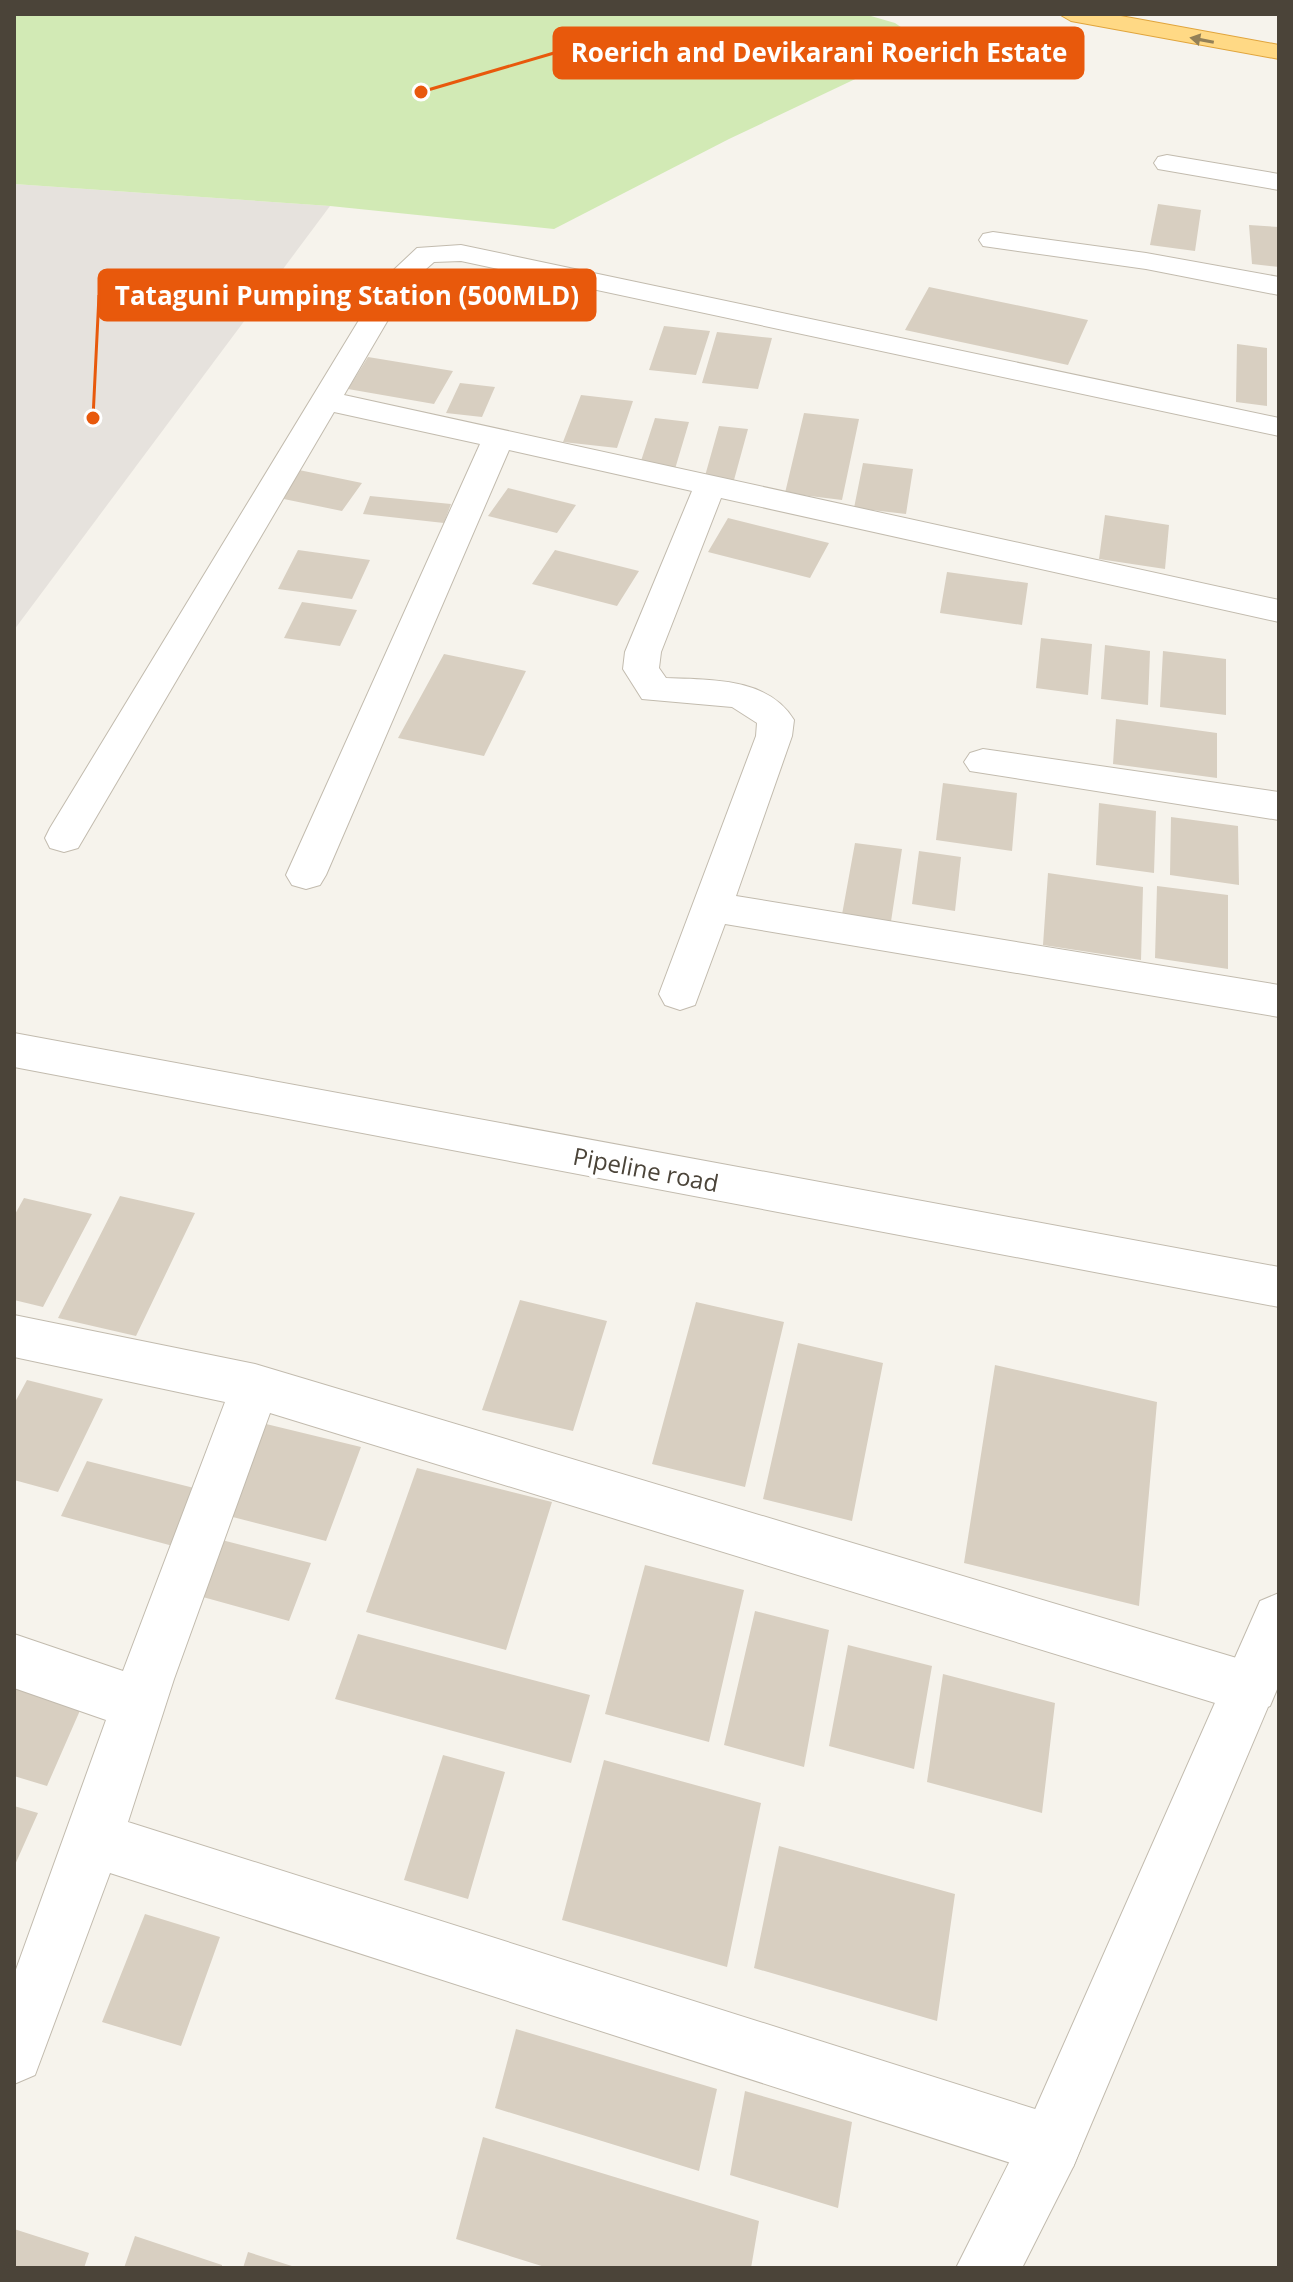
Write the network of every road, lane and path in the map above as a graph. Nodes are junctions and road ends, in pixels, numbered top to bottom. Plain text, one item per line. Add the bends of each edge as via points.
1 (1071, 14) edge
2 (1279, 52) edge
3 (1167, 163) dead end
4 (1279, 182) edge
5 (993, 240) dead end
6 (1279, 286) edge
7 (324, 400) junction
8 (1279, 427) edge
9 (498, 439) junction
10 (710, 486) junction
11 (1279, 611) edge
12 (983, 762) dead end
13 (1279, 806) edge
14 (64, 838) dead end
15 (306, 875) dead end
16 (712, 907) junction
17 (680, 994) dead end
18 (1279, 1001) edge
19 (14, 1050) edge
20 (1279, 1287) edge
21 (14, 1336) edge
22 (255, 1386) junction
23 (1279, 1619) edge
24 (14, 1661) edge
25 (1251, 1687) junction
26 (139, 1704) junction
27 (94, 1840) junction
28 (14, 2054) edge
29 (1051, 2145) junction
30 (988, 2268) edge

2 -> 1 highway
3 - 4 street
5 - 6 street
7 - 8 street via 398,279 427,254 461,253
7 - 9 street
7 - 14 street
9 - 10 street
9 - 15 street
10 - 11 street
10 - 16 street via 643,652 641,669 655,690 738,695 765,706 776,720
12 - 13 street
16 - 17 street
16 - 18 street
19 - 20 street, Pipeline road
21 - 22 street
22 - 25 street
22 - 26 street
23 - 25 street
24 - 26 street
25 - 29 street
26 - 27 street
27 - 28 street
27 - 29 street
29 - 30 street

